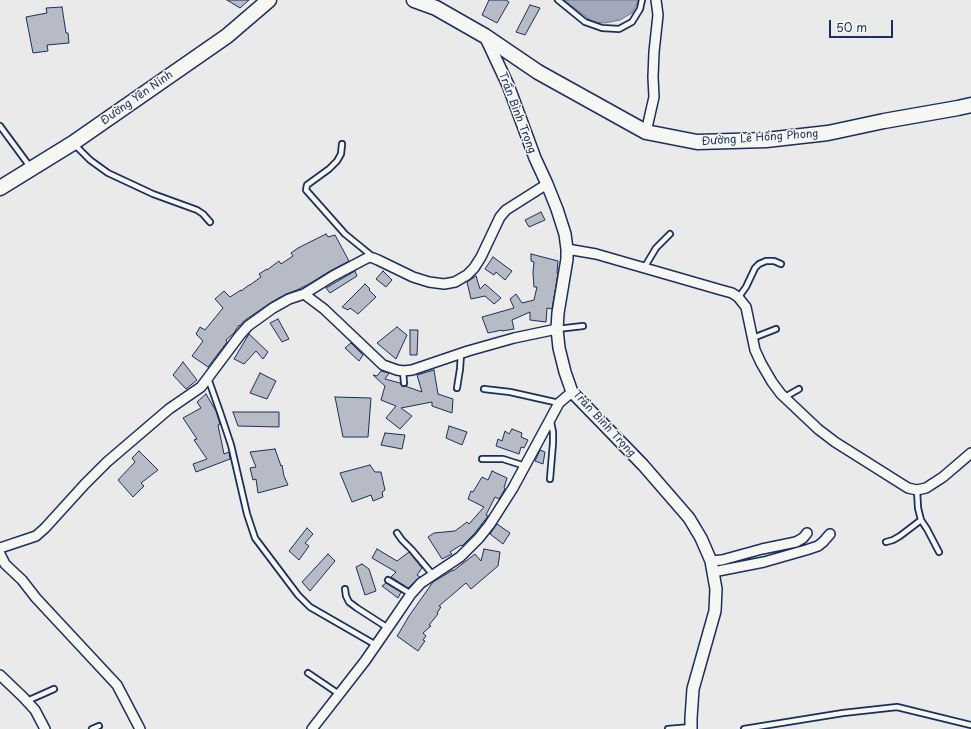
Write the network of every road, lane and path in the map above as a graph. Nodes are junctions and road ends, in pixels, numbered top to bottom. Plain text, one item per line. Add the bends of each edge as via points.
1 (269, 0) edge
2 (414, 0) edge
3 (558, 0) edge
4 (642, 0) edge
5 (656, 0) edge
6 (485, 36) junction
7 (971, 105) edge
8 (0, 126) edge
9 (646, 132) junction
10 (73, 143) junction
11 (342, 144) dead end
12 (32, 169) junction
13 (547, 184) junction
14 (0, 188) edge
15 (210, 222) dead end
16 (670, 234) dead end
17 (567, 249) junction
18 (373, 258) junction
19 (781, 264) dead end
20 (644, 268) junction
21 (304, 294) junction
22 (738, 297) junction
23 (583, 326) dead end
24 (776, 329) dead end
25 (557, 330) junction
26 (753, 338) junction
27 (461, 354) junction
28 (404, 371) junction
29 (208, 378) junction
30 (404, 383) dead end
31 (457, 388) dead end
32 (484, 389) dead end
33 (799, 389) dead end
34 (572, 392) junction
35 (784, 398) junction
36 (559, 403) junction
37 (550, 420) junction
38 (971, 453) edge
39 (482, 459) dead end
40 (526, 466) junction
41 (550, 479) dead end
42 (917, 490) junction
43 (921, 520) junction
44 (398, 533) dead end
45 (807, 533) dead end
46 (830, 534) dead end
47 (886, 542) dead end
48 (0, 548) edge
49 (939, 552) dead end
50 (0, 554) edge
51 (712, 567) junction
52 (433, 575) junction
53 (388, 580) dead end
54 (344, 589) dead end
55 (410, 594) junction
56 (388, 628) junction
57 (376, 644) junction
58 (308, 673) dead end
59 (0, 675) edge
60 (54, 689) dead end
61 (339, 694) junction
62 (27, 701) junction
63 (971, 725) edge
64 (99, 726) dead end
65 (691, 728) edge
66 (45, 729) edge
67 (92, 729) edge
68 (140, 729) edge
69 (312, 729) edge
70 (668, 729) edge
71 (744, 729) edge

1 - 10 main road, Đường Yên Ninh via 227,36
2 - 6 main road, Đường Lê Hồng Phong via 436,8
3 - 4 lane via 585,22 602,28 619,29 632,22
5 - 9 street via 658,15 654,52 654,97
6 - 9 main road, Đường Lê Hồng Phong via 538,72
6 - 13 street, Trần Bình Trọng via 508,85
7 - 9 main road, Đường Lê Hồng Phong via 828,133 766,140 697,142
8 - 12 lane
10 - 12 main road, Đường Yên Ninh
10 - 15 lane via 108,173 153,194 197,210
11 - 18 lane via 337,161 307,184 306,190 345,234
12 - 14 main road, Đường Yên Ninh
13 - 17 street, Trần Bình Trọng via 565,234
13 - 18 street via 506,210 474,268 455,282 429,282
16 - 20 lane via 656,248
17 - 20 street via 596,254
17 - 25 street, Trần Bình Trọng
18 - 21 street via 333,276
19 - 22 lane via 766,261 759,264
20 - 22 street via 732,293
21 - 28 street via 324,309 383,365
21 - 29 street via 272,308 248,326
22 - 26 street via 746,307
23 - 25 lane
24 - 26 lane
25 - 27 street via 514,338
25 - 34 street, Trần Bình Trọng via 559,348
26 - 35 street via 761,364
27 - 28 street
27 - 31 lane
28 - 30 lane
29 - 48 street via 201,387 169,409 107,462 36,536
29 - 57 lane via 231,445 255,538 310,607
32 - 36 lane
33 - 35 lane
34 - 36 street
34 - 51 street, Trần Bình Trọng via 689,518 702,538
35 - 42 street via 835,442 908,488
36 - 37 street
37 - 40 street
37 - 41 lane via 553,432
38 - 42 street via 943,477 926,488
39 - 40 lane via 504,459
40 - 52 street via 479,538 460,557
42 - 43 lane
43 - 47 lane via 900,536
43 - 49 lane
44 - 52 lane
45 - 51 street via 796,542 762,548 722,560
46 - 51 street via 818,546 764,562
50 - 68 street via 5,564 117,685
51 - 65 street, Trần Bình Trọng via 716,589 715,611 692,689
52 - 55 street
53 - 55 lane
54 - 56 lane via 349,602
55 - 56 street
56 - 57 street
57 - 61 street
58 - 61 lane
59 - 62 street
60 - 62 lane
61 - 69 street
62 - 66 street
63 - 71 lane via 897,707
64 - 67 lane
65 - 70 lane

